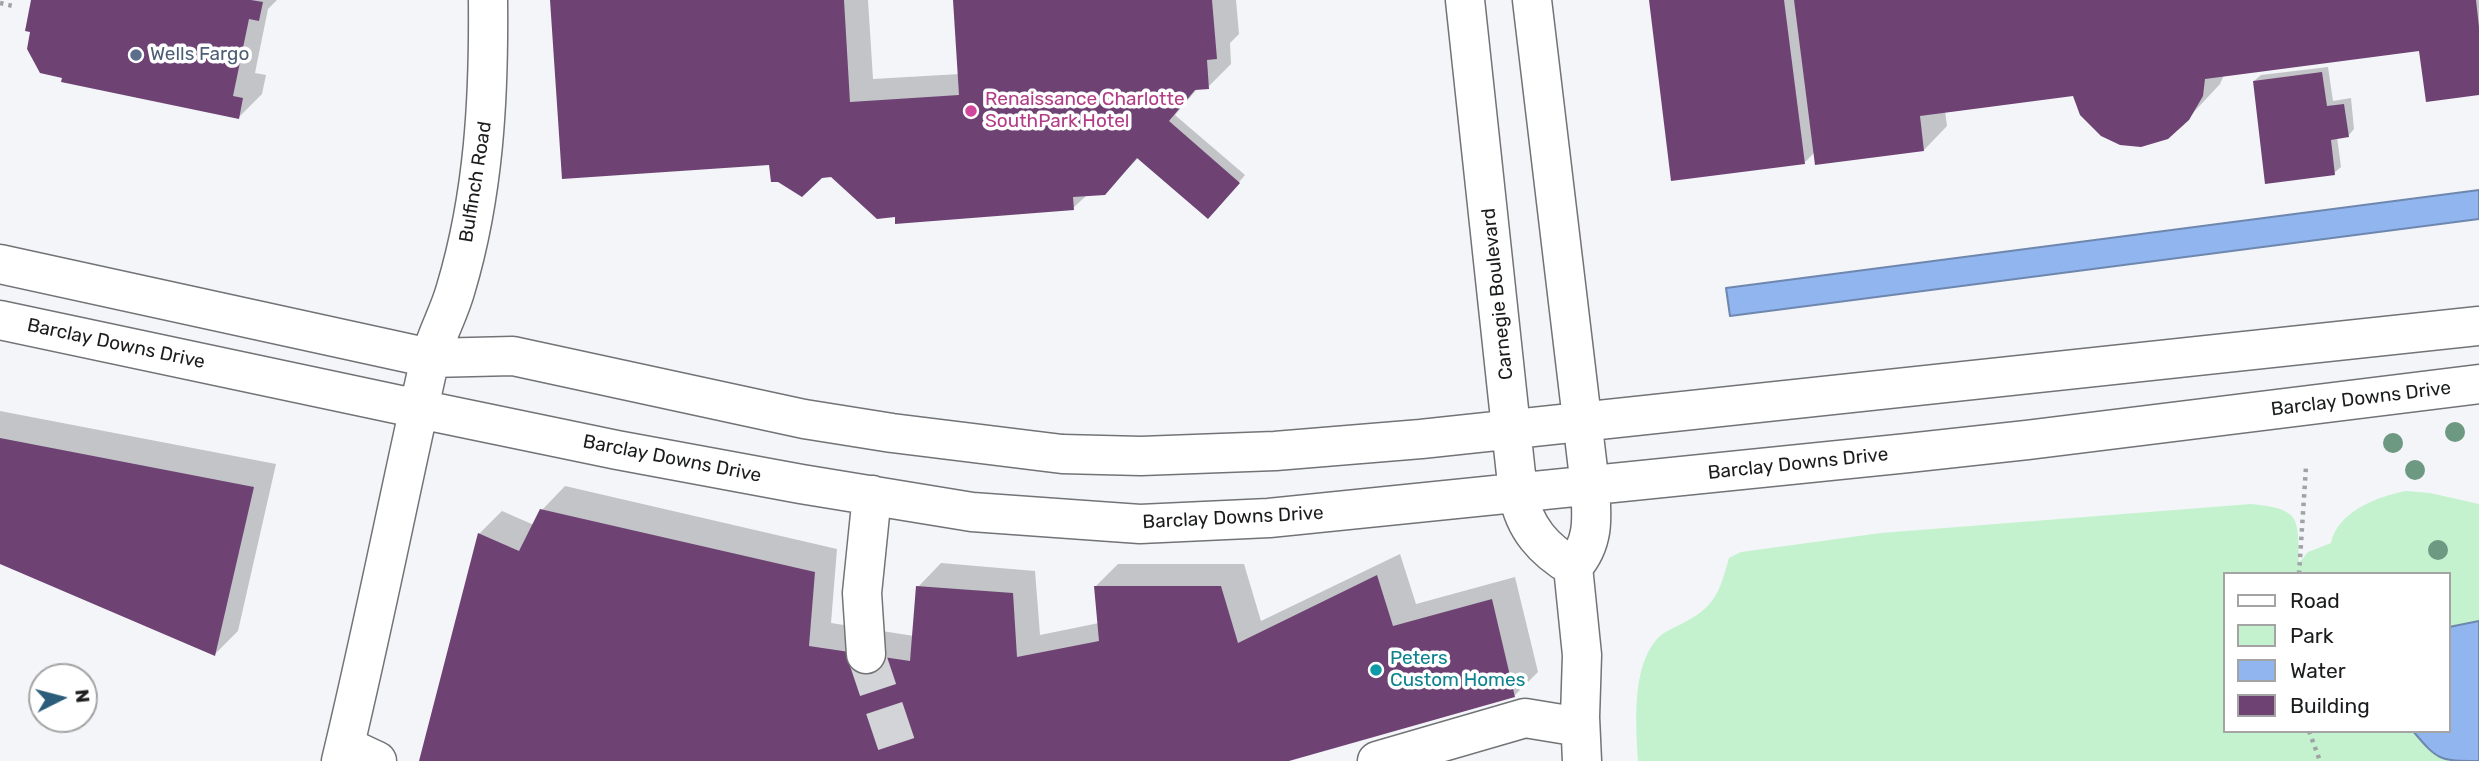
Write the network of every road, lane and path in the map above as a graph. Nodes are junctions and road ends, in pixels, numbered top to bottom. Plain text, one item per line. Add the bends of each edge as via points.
1 (488, 0) edge
2 (1465, 0) edge
3 (1532, 0) edge
4 (0, 4) edge
5 (13, 6) dead end
6 (0, 264) edge
7 (0, 320) edge
8 (2479, 326) edge
9 (430, 358) junction
10 (2479, 384) edge
11 (419, 409) junction
12 (1583, 422) junction
13 (1512, 429) junction
14 (2306, 467) dead end
15 (1590, 486) junction
16 (1518, 493) junction
17 (872, 495) junction
18 (1573, 567) junction
19 (2299, 572) edge
20 (866, 654) tunnel mouth
21 (2310, 733) edge
22 (1581, 744) edge
23 (354, 756) edge
24 (1377, 761) edge
25 (2320, 761) edge

1 - 9 street, Bulfinch Road via 483,164 456,289
2 - 13 street, Carnegie Boulevard
3 - 12 street
4 - 5 path
6 - 9 street
7 - 11 street, Barclay Downs Drive
8 - 12 street
9 - 11 street, Bulfinch Road
9 - 13 street via 513,356 804,419 1062,454 1275,451
10 - 15 street, Barclay Downs Drive via 2040,439
11 - 17 street, Barclay Downs Drive
11 - 23 street, Bulfinch Road
12 - 13 street
12 - 15 street
13 - 16 street, Carnegie Boulevard
14 - 19 path
15 - 16 street, Barclay Downs Drive
15 - 18 street via 1589,540
16 - 17 street, Barclay Downs Drive via 1269,518 1140,524 972,512
16 - 18 street, Carnegie Boulevard via 1540,542
17 - 20 street via 862,593
18 - 22 street via 1583,676
21 - 25 path
22 - 24 street via 1525,718

